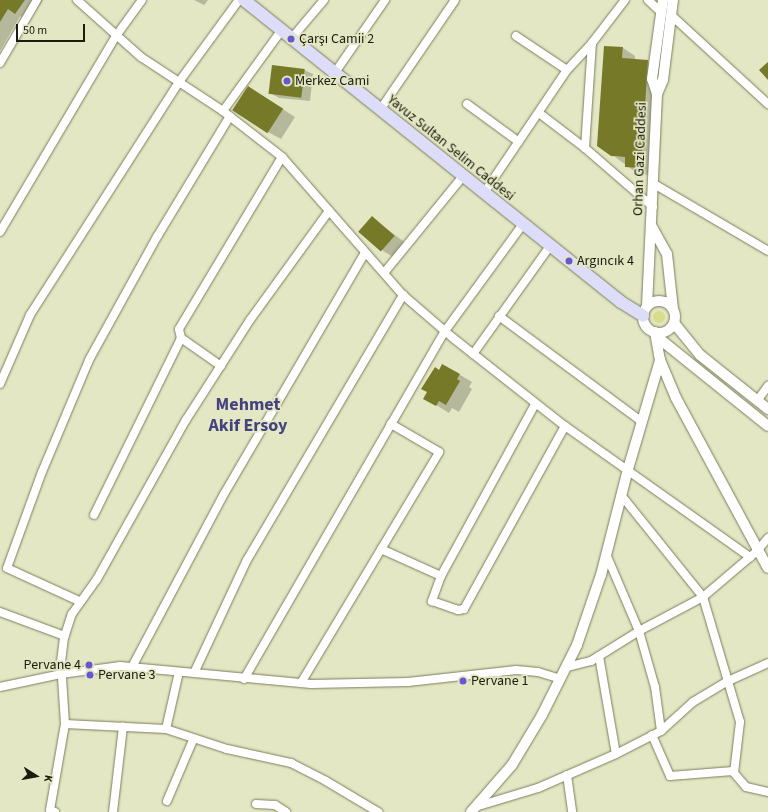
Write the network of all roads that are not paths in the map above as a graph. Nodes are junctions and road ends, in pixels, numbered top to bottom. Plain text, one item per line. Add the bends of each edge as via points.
1 (37, 0) edge
2 (77, 0) edge
3 (142, 0) edge
4 (324, 0) edge
5 (386, 0) edge
6 (455, 0) edge
7 (625, 0) edge
8 (648, 0) edge
9 (662, 0) edge
10 (672, 0) edge
11 (245, 1) edge
12 (666, 14) junction
13 (286, 35) junction
14 (116, 36) junction
15 (516, 36) dead end
16 (592, 43) junction
17 (0, 63) edge
18 (567, 70) junction
19 (334, 74) junction
20 (179, 82) junction
21 (467, 104) dead end
22 (768, 104) edge
23 (380, 110) junction
24 (223, 111) junction
25 (539, 113) junction
26 (230, 116) junction
27 (519, 142) junction
28 (585, 148) junction
29 (282, 157) junction
30 (463, 176) junction
31 (654, 184) junction
32 (484, 193) junction
33 (653, 206) junction
34 (329, 211) junction
35 (523, 224) junction
36 (652, 226) junction
37 (0, 232) edge
38 (550, 246) junction
39 (768, 251) edge
40 (365, 253) junction
41 (384, 273) junction
42 (403, 295) junction
43 (673, 309) junction
44 (645, 311) junction
45 (499, 316) junction
46 (674, 323) junction
47 (445, 331) junction
48 (657, 332) junction
49 (181, 338) junction
50 (473, 354) junction
51 (660, 360) junction
52 (221, 366) junction
53 (0, 384) edge
54 (768, 386) edge
55 (757, 401) junction
56 (535, 404) junction
57 (768, 409) edge
58 (642, 422) junction
59 (391, 424) junction
60 (565, 426) junction
61 (768, 426) edge
62 (628, 469) junction
63 (621, 495) junction
64 (94, 516) dead end
65 (768, 538) edge
66 (382, 549) junction
67 (606, 554) junction
68 (754, 554) junction
69 (768, 568) edge
70 (441, 576) junction
71 (703, 596) junction
72 (79, 601) junction
73 (0, 612) edge
74 (639, 631) junction
75 (65, 636) junction
76 (599, 656) junction
77 (768, 664) edge
78 (567, 667) junction
79 (132, 668) junction
80 (179, 672) junction
81 (194, 673) junction
82 (61, 674) junction
83 (244, 679) junction
84 (561, 679) junction
85 (726, 682) junction
86 (301, 683) junction
87 (0, 687) edge
88 (66, 724) junction
89 (123, 726) junction
90 (166, 729) junction
91 (661, 731) junction
92 (652, 735) junction
93 (193, 740) junction
94 (616, 754) junction
95 (733, 771) junction
96 (567, 775) junction
97 (768, 792) edge
98 (167, 801) dead end
99 (256, 804) dead end
100 (478, 809) edge
101 (54, 812) edge
102 (113, 812) edge
103 (286, 812) edge
104 (378, 812) edge
105 (572, 812) edge

1 - 17 street
2 - 14 street
3 - 14 street
4 - 13 street
5 - 19 street
6 - 23 street
7 - 16 street
8 - 12 street
9 - 12 street, Orhan Gazi Caddesi
10 - 12 street, Orhan Gazi Caddesi
11 - 13 main road, Yavuz Sultan Selim Caddesi
11 - 20 street
12 - 22 street
12 - 31 street, Orhan Gazi Caddesi via 652,79 657,94
13 - 19 main road, Yavuz Sultan Selim Caddesi
13 - 24 street
14 - 20 street
14 - 37 street
15 - 18 street
16 - 18 street
16 - 28 street
18 - 25 street
19 - 23 main road, Yavuz Sultan Selim Caddesi
20 - 24 street
20 - 53 street via 30,314
21 - 27 street
23 - 30 main road, Yavuz Sultan Selim Caddesi
24 - 26 street
25 - 27 street
25 - 28 street
26 - 29 street
26 - 72 street via 157,237 89,360 42,472 7,568
27 - 32 street
28 - 33 street
29 - 34 street
29 - 49 street via 179,329
30 - 32 main road, Yavuz Sultan Selim Caddesi
30 - 41 street
31 - 33 street, Orhan Gazi Caddesi
31 - 39 street
32 - 35 main road, Yavuz Sultan Selim Caddesi
33 - 36 street, Orhan Gazi Caddesi
34 - 40 street
34 - 52 street via 250,320
35 - 38 main road, Yavuz Sultan Selim Caddesi
35 - 47 street
36 - 43 street, Orhan Gazi Caddesi via 667,254
36 - 44 street, Orhan Gazi Caddesi
38 - 44 main road, Yavuz Sultan Selim Caddesi via 621,302
38 - 45 street
40 - 41 street
40 - 79 street via 224,494
41 - 42 street
42 - 47 street
42 - 81 street via 247,560
43 - 44 street via 662,301 654,301
43 - 46 street
44 - 48 street via 646,326
45 - 50 street
45 - 58 street
46 - 48 street via 666,331
46 - 55 street via 700,355
47 - 50 street
47 - 59 street
48 - 51 street
48 - 61 street via 661,340
49 - 52 street
49 - 64 street
50 - 56 street
51 - 58 street
51 - 68 street via 676,398
52 - 72 street via 186,420 97,579
54 - 55 street
55 - 57 street
56 - 60 street
56 - 70 street
58 - 62 street
59 - 66 street via 439,452
59 - 83 street
60 - 62 street
60 - 70 street via 464,608 458,610 432,601
62 - 63 street
62 - 68 street
63 - 67 street
63 - 71 street
65 - 68 street
66 - 70 street
66 - 86 street
67 - 74 street
67 - 78 street via 586,622
68 - 69 street
68 - 71 street
71 - 74 street
71 - 85 street
72 - 75 street
73 - 75 street
74 - 76 street
74 - 91 street via 655,687
75 - 82 street
76 - 78 street via 591,661
76 - 94 street
77 - 85 street
78 - 84 street
79 - 80 street
79 - 82 street via 120,666
80 - 81 street
80 - 90 street
81 - 83 street
82 - 87 street
82 - 88 street
83 - 86 street
84 - 86 street via 538,672 516,670 408,682
84 - 100 street via 512,765
85 - 91 street via 693,702
85 - 95 street via 740,722
88 - 89 street
88 - 101 street via 50,810
89 - 90 street
89 - 102 street
90 - 93 street
91 - 92 street
92 - 94 street
92 - 95 street via 670,776
93 - 98 street
93 - 104 street via 291,762
94 - 96 street
95 - 97 street via 746,787
96 - 100 street
96 - 105 street
99 - 103 street via 275,805

